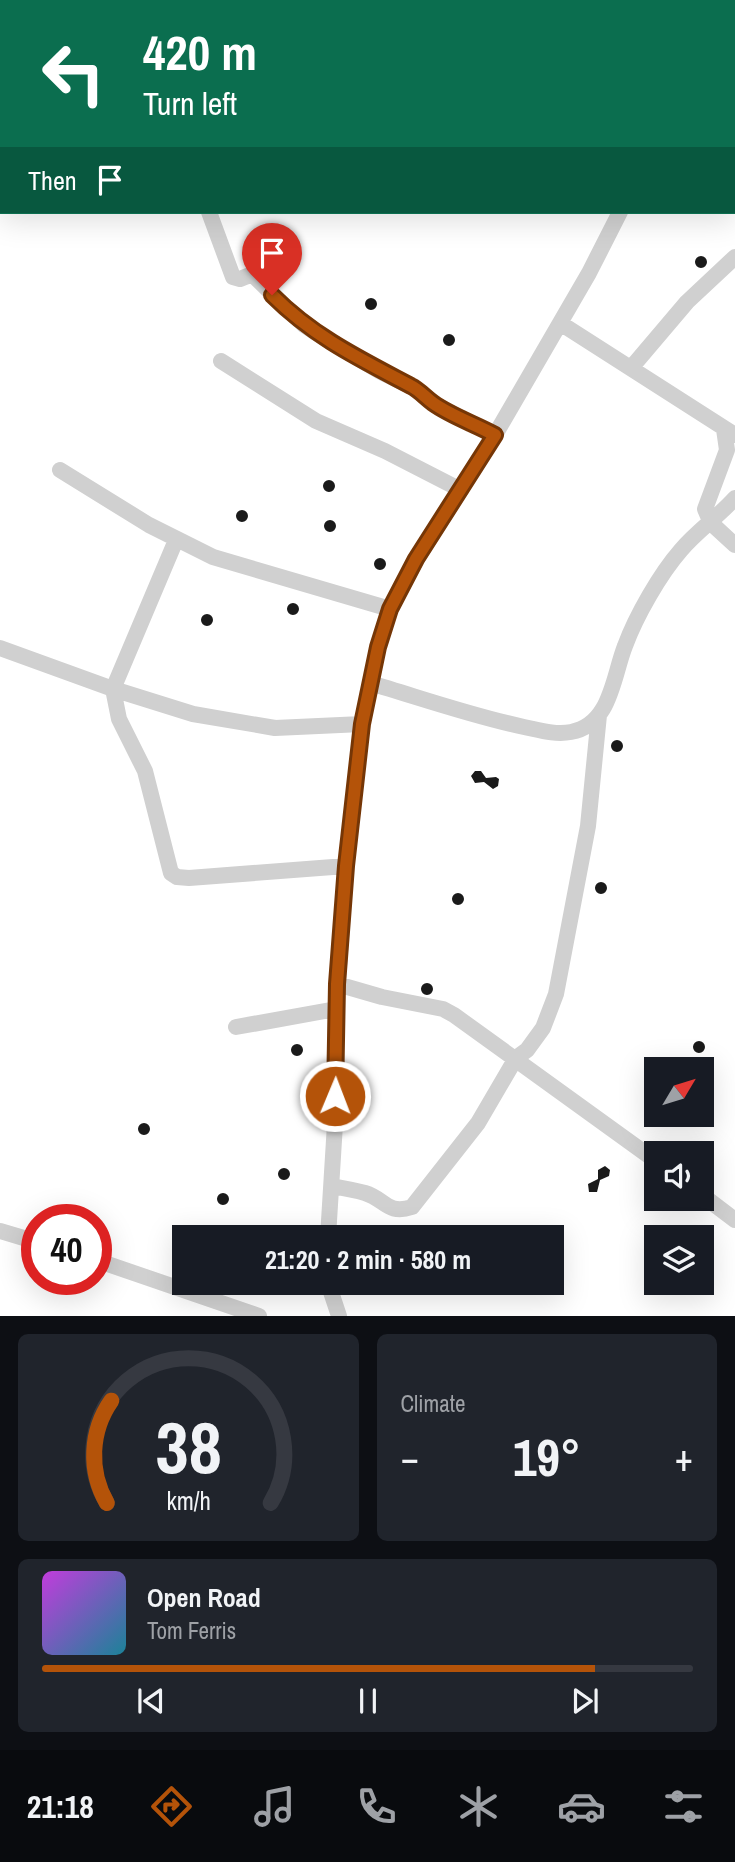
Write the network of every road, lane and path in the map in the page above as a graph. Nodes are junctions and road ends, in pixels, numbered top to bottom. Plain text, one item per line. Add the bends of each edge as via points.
1 (210, 214) edge
2 (619, 214) edge
3 (735, 257) edge
4 (560, 323) junction
5 (221, 361) dead end
6 (631, 368) junction
7 (729, 432) edge
8 (495, 435) junction
9 (60, 470) dead end
10 (461, 490) junction
11 (735, 498) edge
12 (710, 523) junction
13 (176, 540) junction
14 (735, 545) edge
15 (390, 609) junction
16 (0, 648) edge
17 (370, 683) junction
18 (113, 689) junction
19 (599, 715) junction
20 (362, 724) junction
21 (346, 866) junction
22 (337, 984) junction
23 (336, 1009) junction
24 (236, 1027) dead end
25 (516, 1058) junction
26 (644, 1152) edge
27 (332, 1186) junction
28 (714, 1204) edge
29 (735, 1220) edge
30 (329, 1225) edge
31 (0, 1231) edge
32 (21, 1237) edge
33 (112, 1266) edge
34 (332, 1295) edge
35 (258, 1316) edge
36 (339, 1316) edge

1 - 8 street via 233,277 255,277 304,325 414,387 434,404
2 - 4 street
3 - 6 street via 687,302
4 - 6 street
4 - 8 street
5 - 10 street via 316,421
6 - 7 street
7 - 12 street via 727,450 705,503
8 - 10 street
9 - 13 street
10 - 15 street
11 - 12 street
12 - 14 street
12 - 19 street via 679,552 657,586 625,645 610,698
13 - 15 street via 213,557
13 - 18 street
15 - 17 street
16 - 18 street
17 - 19 street via 553,733 583,728
17 - 20 street
18 - 20 street via 193,714 275,727
18 - 21 street via 119,719 150,786 171,873 189,878
19 - 25 street via 588,826 556,994 543,1028
20 - 21 street
21 - 22 street
22 - 23 street
22 - 25 street via 443,1009
23 - 24 street
23 - 27 street
25 - 26 street
25 - 27 street via 478,1123 412,1207 389,1208 369,1194
27 - 30 street
28 - 29 street
31 - 32 street
33 - 35 street
34 - 36 street

